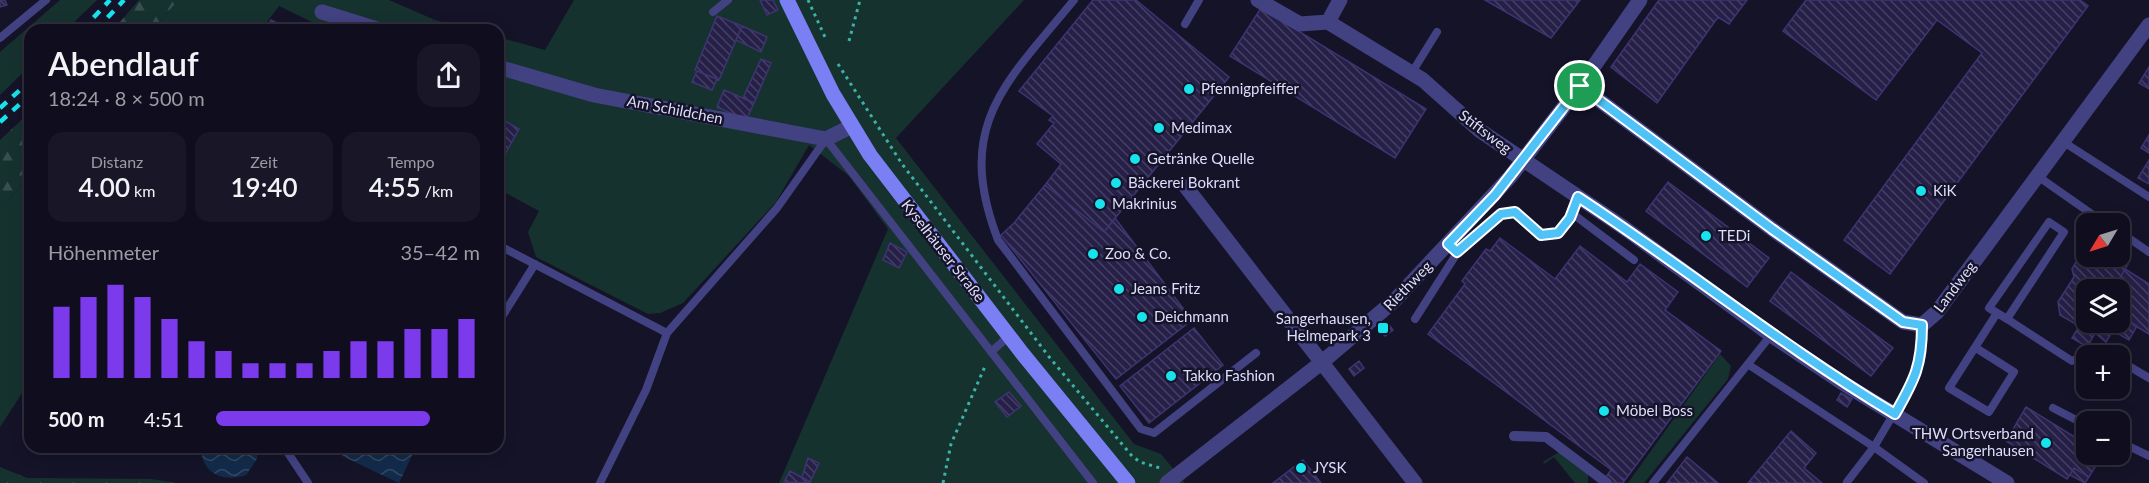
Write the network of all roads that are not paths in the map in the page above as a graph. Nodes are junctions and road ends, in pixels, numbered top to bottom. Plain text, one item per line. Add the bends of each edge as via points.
1 (46, 0) edge
2 (728, 0) edge
3 (787, 0) edge
4 (1074, 0) edge
5 (1199, 0) edge
6 (1258, 0) edge
7 (1340, 0) edge
8 (1640, 0) edge
9 (322, 12) dead end
10 (713, 12) dead end
11 (1328, 21) junction
12 (361, 24) edge
13 (1185, 24) dead end
14 (2149, 25) edge
15 (1437, 32) dead end
16 (0, 38) edge
17 (504, 69) edge
18 (1411, 74) junction
19 (1580, 86) junction
20 (852, 126) junction
21 (826, 139) junction
22 (2062, 141) junction
23 (1523, 160) junction
24 (2036, 176) junction
25 (1186, 187) dead end
26 (1578, 197) junction
27 (2149, 197) edge
28 (2090, 213) edge
29 (1573, 214) junction
30 (2130, 239) edge
31 (504, 247) edge
32 (1452, 248) junction
33 (2149, 252) edge
34 (1634, 260) dead end
35 (536, 264) junction
36 (1997, 313) junction
37 (504, 314) edge
38 (1415, 319) dead end
39 (2007, 319) junction
40 (1922, 325) junction
41 (667, 333) junction
42 (1771, 335) junction
43 (1009, 336) junction
44 (1976, 348) junction
45 (991, 352) junction
46 (1256, 353) dead end
47 (2076, 359) edge
48 (1321, 363) junction
49 (1749, 365) junction
50 (2130, 367) edge
51 (2149, 378) edge
52 (2053, 408) dead end
53 (1895, 414) junction
54 (2076, 420) edge
55 (1514, 436) dead end
56 (1874, 447) junction
57 (2130, 447) edge
58 (288, 453) edge
59 (2149, 456) edge
60 (1169, 482) edge
61 (1847, 482) edge
62 (308, 483) edge
63 (600, 483) edge
64 (1093, 483) edge
65 (1128, 483) edge
66 (1415, 483) edge
67 (1607, 483) edge
68 (1653, 483) edge
69 (1924, 483) edge
70 (2007, 483) edge

1 - 16 lane
2 - 10 lane
3 - 20 main road, Kyselhäuser Straße
4 - 46 lane via 1012,76 994,103 983,135 986,207 998,240 1141,429 1154,433
5 - 13 lane
6 - 11 street via 1300,24
7 - 11 street
8 - 19 street, Riethweg
9 - 12 street
11 - 18 street, Stiftsweg
14 - 22 street, Landweg
15 - 18 lane
17 - 21 street, Am Schildchen via 594,95
18 - 23 street, Stiftsweg via 1431,86 1479,130
19 - 23 street, Riethweg
19 - 40 street, Landweg via 1827,270 1903,322
20 - 21 street
20 - 43 main road, Kyselhäuser Straße via 893,186
21 - 41 lane via 777,208
21 - 45 lane
22 - 24 street, Landweg
22 - 27 lane
23 - 26 street, Stiftsweg
23 - 32 street, Riethweg
24 - 28 lane
24 - 40 street, Landweg via 1937,312
25 - 48 street
26 - 29 lane
26 - 42 street, Stiftsweg
29 - 32 lane via 1558,233 1541,235 1515,212 1501,214
29 - 34 lane
30 - 33 lane
31 - 35 lane
32 - 38 lane
32 - 48 street, Riethweg
35 - 37 lane
35 - 41 lane
36 - 39 lane
36 - 39 lane via 1989,309 2049,222 2064,232
36 - 44 lane
39 - 47 lane via 2072,361
40 - 53 lane via 1922,356 1916,376
41 - 63 lane via 646,390
42 - 49 lane
42 - 53 street, Stiftsweg
43 - 45 lane
43 - 65 main road, Kyselhäuser Straße
44 - 44 lane via 1949,388 1989,412 2014,372
45 - 64 lane
48 - 60 street, Riethweg
48 - 66 street
49 - 56 lane
49 - 68 lane
50 - 51 lane
52 - 54 lane
53 - 56 lane
53 - 70 street, Stiftsweg
55 - 67 street via 1546,437
56 - 61 lane
56 - 69 lane
57 - 59 lane
58 - 62 lane

